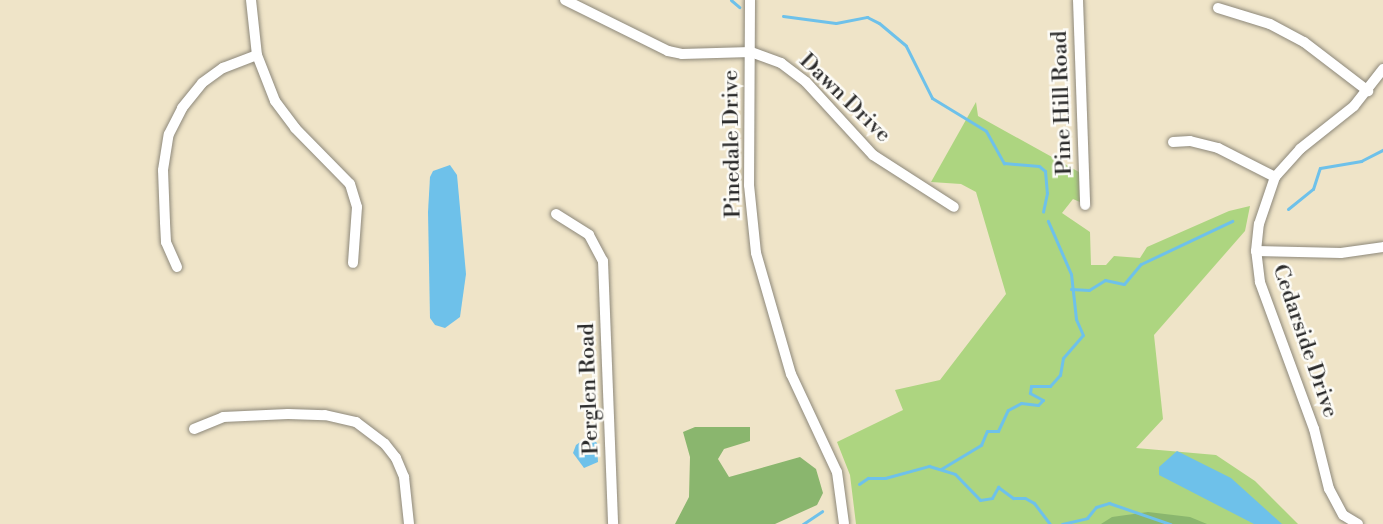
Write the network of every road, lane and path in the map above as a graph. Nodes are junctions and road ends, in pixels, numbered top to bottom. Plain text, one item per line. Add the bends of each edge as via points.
1 (251, 0) edge
2 (565, 0) edge
3 (750, 0) edge
4 (1078, 0) edge
5 (1218, 8) dead end
6 (751, 52) junction
7 (257, 55) junction
8 (1383, 69) edge
9 (1368, 92) junction
10 (1173, 142) dead end
11 (1275, 177) junction
12 (1085, 205) dead end
13 (954, 207) dead end
14 (556, 214) dead end
15 (1383, 247) edge
16 (1256, 251) junction
17 (353, 263) dead end
18 (177, 267) dead end
19 (194, 429) dead end
20 (1355, 522) edge
21 (409, 524) edge
22 (613, 524) edge
23 (844, 524) edge

1 - 7 street
2 - 6 street, Dawn Drive via 668,51
3 - 6 street, Pinedale Drive
4 - 12 street, Pine Hill Road
5 - 9 street via 1270,24 1304,42
6 - 13 street, Dawn Drive via 793,72 873,155
6 - 23 street, Pinedale Drive via 749,185 756,253 791,374 837,472
7 - 17 street via 267,84 286,117 350,184 357,207
7 - 18 street via 223,68 202,83 182,108 169,134 163,170 166,242
8 - 9 street, Cedarside Drive
9 - 11 street, Cedarside Drive via 1300,149
10 - 11 street via 1218,148
11 - 16 street, Cedarside Drive via 1258,224
14 - 22 street, Perglen Road via 583,229 602,254
15 - 16 street via 1341,253
16 - 20 street, Cedarside Drive via 1260,282 1299,384 1329,489 1335,505
19 - 21 street via 224,417 288,414 326,415 356,422 385,444 396,458 404,477

